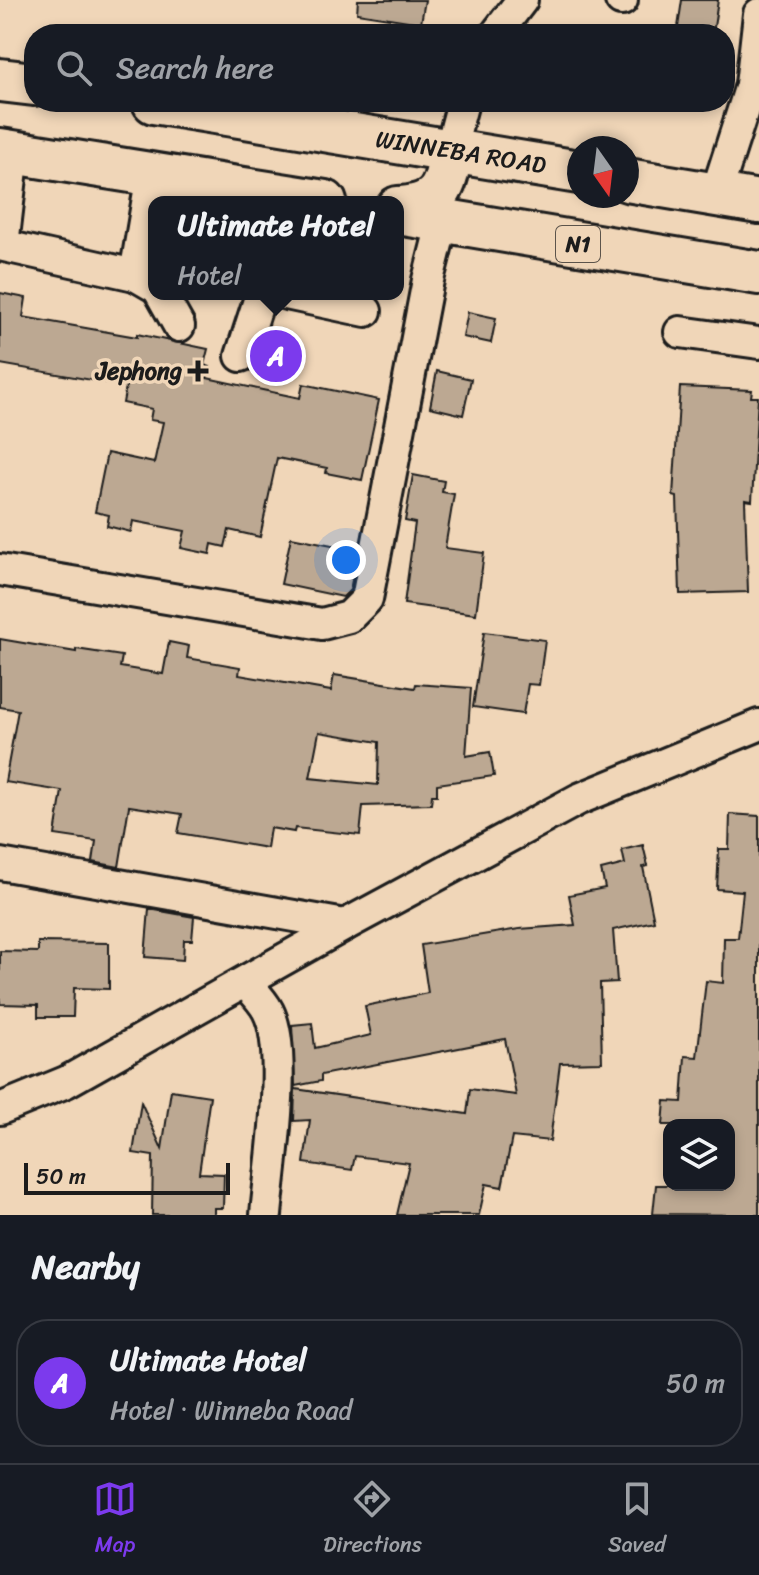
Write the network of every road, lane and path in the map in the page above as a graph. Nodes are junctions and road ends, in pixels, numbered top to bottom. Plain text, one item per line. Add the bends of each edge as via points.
1 (522, 0) edge
2 (759, 14) edge
3 (504, 24) edge
4 (0, 80) edge
5 (24, 83) edge
6 (755, 86) edge
7 (214, 112) edge
8 (460, 112) edge
9 (7, 151) edge
10 (450, 151) junction
11 (567, 170) edge
12 (152, 174) junction
13 (639, 182) edge
14 (716, 194) junction
15 (151, 196) edge
16 (277, 196) edge
17 (759, 202) edge
18 (404, 209) edge
19 (404, 212) edge
20 (443, 220) junction
21 (148, 235) edge
22 (1, 245) edge
23 (759, 273) edge
24 (145, 280) edge
25 (164, 300) edge
26 (259, 300) edge
27 (314, 300) edge
28 (366, 311) dead end
29 (179, 326) dead end
30 (680, 332) dead end
31 (759, 343) edge
32 (241, 356) dead end
33 (0, 570) edge
34 (759, 725) edge
35 (0, 864) edge
36 (345, 925) junction
37 (245, 982) junction
38 (0, 1109) edge
39 (266, 1215) edge

1 - 3 street
2 - 6 street
4 - 5 highway
6 - 14 street
7 - 10 highway, WINNEBA ROAD
8 - 10 street
9 - 12 highway
9 - 22 street
10 - 11 highway, WINNEBA ROAD
10 - 18 highway via 441,192
12 - 15 street
12 - 16 highway
13 - 14 highway
14 - 17 highway
19 - 20 highway, N1
20 - 23 highway, N1
20 - 33 street via 367,599 349,617 322,624
21 - 24 street
22 - 24 street
25 - 29 street
26 - 32 street
27 - 28 street
30 - 31 street
34 - 36 street via 579,799
35 - 36 street
36 - 37 street
37 - 38 street via 66,1082
37 - 39 street via 272,1021 278,1064

